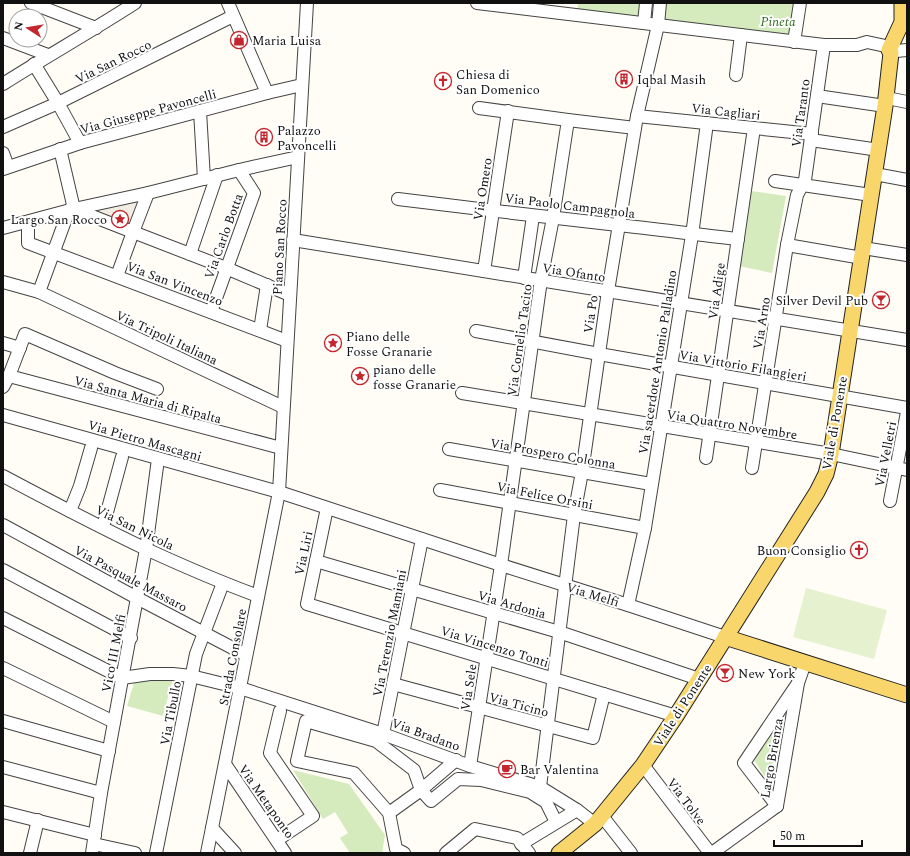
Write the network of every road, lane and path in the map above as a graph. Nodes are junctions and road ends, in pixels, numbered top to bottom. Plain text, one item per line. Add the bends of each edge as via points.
1 (31, 3) edge
2 (135, 3) edge
3 (228, 3) edge
4 (307, 3) edge
5 (477, 3) edge
6 (646, 3) edge
7 (660, 3) edge
8 (797, 3) edge
9 (578, 9) edge
10 (233, 16) junction
11 (644, 23) junction
12 (658, 25) junction
13 (96, 28) junction
14 (902, 29) edge
15 (741, 35) junction
16 (3, 38) edge
17 (794, 42) junction
18 (824, 45) junction
19 (48, 55) junction
20 (34, 64) junction
21 (736, 75) dead end
22 (3, 84) edge
23 (302, 85) junction
24 (267, 93) junction
25 (817, 96) junction
26 (886, 102) junction
27 (907, 102) edge
28 (58, 103) junction
29 (479, 108) dead end
30 (200, 111) junction
31 (508, 111) junction
32 (568, 120) junction
33 (636, 122) junction
34 (707, 123) junction
35 (3, 127) edge
36 (754, 128) junction
37 (811, 137) junction
38 (80, 143) junction
39 (60, 149) junction
40 (878, 150) junction
41 (3, 153) edge
42 (298, 157) junction
43 (6, 168) edge
44 (240, 170) junction
45 (875, 174) junction
46 (217, 175) junction
47 (204, 179) junction
48 (907, 180) edge
49 (775, 181) dead end
50 (803, 185) junction
51 (148, 193) junction
52 (872, 195) junction
53 (398, 199) dead end
54 (71, 210) junction
55 (492, 210) junction
56 (533, 216) junction
57 (553, 218) junction
58 (28, 222) junction
59 (619, 225) junction
60 (3, 228) edge
61 (134, 232) junction
62 (692, 235) junction
63 (738, 239) junction
64 (293, 240) junction
65 (787, 245) junction
66 (53, 252) junction
67 (862, 253) junction
68 (190, 254) junction
69 (907, 255) edge
70 (226, 268) junction
71 (484, 271) junction
72 (117, 276) junction
73 (524, 278) junction
74 (541, 280) junction
75 (3, 282) edge
76 (267, 285) junction
77 (608, 291) junction
78 (39, 292) junction
79 (290, 294) junction
80 (680, 303) junction
81 (728, 311) junction
82 (211, 312) junction
83 (776, 319) junction
84 (260, 330) junction
85 (476, 331) dead end
86 (850, 331) junction
87 (907, 340) edge
88 (287, 341) junction
89 (533, 341) junction
90 (3, 343) edge
91 (20, 348) junction
92 (599, 354) junction
93 (670, 366) junction
94 (8, 371) edge
95 (718, 374) junction
96 (766, 382) junction
97 (3, 387) edge
98 (157, 389) dead end
99 (462, 394) dead end
100 (840, 395) junction
101 (524, 404) junction
102 (283, 406) junction
103 (907, 408) edge
104 (907, 412) edge
105 (3, 415) edge
106 (590, 415) junction
107 (661, 426) junction
108 (710, 434) junction
109 (756, 442) junction
110 (92, 448) dead end
111 (281, 448) junction
112 (450, 449) dead end
113 (831, 454) junction
114 (122, 456) dead end
115 (706, 458) dead end
116 (158, 459) junction
117 (516, 461) junction
118 (752, 468) dead end
119 (902, 469) edge
120 (582, 472) junction
121 (3, 476) edge
122 (651, 484) junction
123 (440, 490) dead end
124 (279, 492) junction
125 (890, 501) dead end
126 (510, 503) junction
127 (327, 508) junction
128 (70, 511) junction
129 (574, 515) junction
130 (3, 525) edge
131 (103, 527) junction
132 (645, 528) junction
133 (422, 539) junction
134 (146, 549) junction
135 (316, 561) junction
136 (501, 565) junction
137 (3, 570) edge
138 (223, 583) junction
139 (565, 585) junction
140 (412, 589) junction
141 (258, 596) junction
142 (137, 598) junction
143 (307, 604) joint
144 (628, 604) junction
145 (494, 613) junction
146 (3, 618) edge
147 (559, 632) junction
148 (204, 633) junction
149 (403, 633) junction
150 (725, 637) junction
151 (131, 638) junction
152 (246, 655) junction
153 (487, 658) junction
154 (805, 663) junction
155 (3, 668) edge
156 (191, 676) junction
157 (122, 678) junction
158 (554, 678) junction
159 (699, 679) junction
160 (798, 683) junction
161 (393, 684) junction
162 (240, 688) junction
163 (604, 694) junction
164 (907, 695) edge
165 (479, 707) junction
166 (280, 711) dead end
167 (676, 716) junction
168 (322, 719) junction
169 (3, 721) edge
170 (114, 722) junction
171 (548, 726) junction
172 (383, 734) junction
173 (109, 751) junction
174 (456, 760) junction
175 (225, 764) junction
176 (643, 765) junction
177 (470, 766) junction
178 (3, 767) edge
179 (540, 787) junction
180 (421, 790) junction
181 (101, 793) junction
182 (777, 806) junction
183 (577, 810) junction
184 (3, 812) edge
185 (389, 813) junction
186 (38, 820) junction
187 (598, 820) junction
188 (556, 822) junction
189 (212, 828) junction
190 (277, 840) junction
191 (94, 844) edge
192 (525, 849) edge
193 (398, 852) edge
194 (30, 853) edge
195 (135, 853) edge
196 (156, 853) edge
197 (207, 853) edge
198 (235, 853) edge
199 (285, 853) edge
200 (446, 853) edge
201 (559, 853) edge
202 (631, 853) edge
203 (711, 853) edge

1 - 13 street
2 - 13 street
3 - 10 street
4 - 23 street, Piano San Rocco
5 - 9 street
6 - 11 street
7 - 12 street, Via Po
8 - 17 street
9 - 11 street
10 - 24 street
10 - 28 street, Via San Rocco
11 - 12 street
12 - 15 street
12 - 33 street, Via Po
13 - 19 street
14 - 18 street via 857,45
14 - 26 main road, Viale di Ponente
15 - 17 street
15 - 21 street
16 - 19 street
17 - 18 street
18 - 25 street, Via Taranto
19 - 20 street
20 - 22 street
20 - 28 street
23 - 24 street, Via Giuseppe Pavoncelli
23 - 42 street, Piano San Rocco
24 - 30 street, Via Giuseppe Pavoncelli
25 - 26 street
25 - 37 street, Via Taranto
26 - 27 street
26 - 40 main road, Viale di Ponente
28 - 35 street, Via San Rocco
28 - 38 street
29 - 31 street, Via Cagliari
30 - 38 street, Via Giuseppe Pavoncelli
30 - 47 street
31 - 32 street, Via Cagliari
31 - 55 street, Via Omero
32 - 33 street, Via Cagliari
32 - 57 street, Via Cornelio Tacito
33 - 34 street, Via Cagliari
33 - 59 street, Via Po
34 - 36 street, Via Cagliari
34 - 62 street, Via sacerdote Antonio Palladino
36 - 37 street, Via Cagliari
36 - 63 street, Via Adige
37 - 40 street, Via Cagliari
37 - 50 street, Via Taranto
38 - 39 street, Via Giuseppe Pavoncelli
39 - 43 street, Via Giuseppe Pavoncelli
39 - 54 street
40 - 45 main road, Viale di Ponente
41 - 43 street
42 - 44 street
42 - 64 street, Piano San Rocco
44 - 46 street
44 - 70 street, Via Carlo Botta via 254,193
45 - 48 street
45 - 52 main road, Viale di Ponente
46 - 47 street
46 - 68 street
47 - 51 street
49 - 50 street
50 - 52 street
50 - 65 street, Via Arno via 797,195
51 - 54 street
51 - 61 street
52 - 67 main road, Viale di Ponente
53 - 55 street, Via Paolo Campagnola
54 - 58 street
54 - 61 street
54 - 66 street
55 - 56 street, Via Paolo Campagnola
55 - 71 street, Via Omero
56 - 57 street, Via Paolo Campagnola
56 - 73 street
57 - 59 street, Via Paolo Campagnola
57 - 74 street, Via Cornelio Tacito
58 - 60 street
58 - 66 street, Via San Vincenzo via 28,243
59 - 62 street, Via Paolo Campagnola
59 - 77 street, Via Po
61 - 68 street
61 - 72 street
62 - 63 street, Via Paolo Campagnola
62 - 80 street, Via sacerdote Antonio Palladino
63 - 81 street, Via Adige
64 - 71 street, Via Ofanto
64 - 79 street, Piano San Rocco
65 - 67 street
65 - 83 street, Via Arno
66 - 72 street, Via San Vincenzo
66 - 78 street
67 - 69 street
67 - 86 main road, Viale di Ponente
68 - 70 street
70 - 76 street
70 - 82 street, Via Carlo Botta
71 - 73 street, Via Ofanto
72 - 82 street, Via San Vincenzo
73 - 74 street, Via Ofanto
74 - 77 street, Via Ofanto
74 - 89 street, Via Cornelio Tacito
75 - 78 street, Via Tripoli Italiana
76 - 79 street
76 - 84 street
77 - 80 street, Via Ofanto
77 - 92 street, Via Po
78 - 102 street, Via Tripoli Italiana
79 - 88 street, Piano San Rocco
80 - 81 street, Via Ofanto
80 - 93 street, Via sacerdote Antonio Palladino
81 - 83 street, Via Ofanto
81 - 95 street, Via Adige
82 - 84 street, Via San Vincenzo
83 - 86 street, Via Ofanto
83 - 96 street, Via Arno
84 - 88 street, Via San Vincenzo
85 - 89 street, Via Vittorio Filangieri
86 - 87 street, Via Ofanto
86 - 100 main road, Viale di Ponente
88 - 102 street, Piano San Rocco
89 - 92 street, Via Vittorio Filangieri
89 - 101 street, Via Cornelio Tacito
90 - 91 street
91 - 94 street
91 - 98 street via 25,334
92 - 93 street, Via Vittorio Filangieri
92 - 106 street, Via Po
93 - 95 street, Via Vittorio Filangieri
93 - 107 street, Via sacerdote Antonio Palladino
94 - 97 street
94 - 111 street, Via Santa Maria di Ripalta
95 - 96 street, Via Vittorio Filangieri
95 - 108 street, Via Adige
96 - 100 street, Via Vittorio Filangieri
96 - 109 street, Via Arno
99 - 101 street, Via Quattro Novembre
100 - 103 street, Via Vittorio Filangieri
100 - 113 main road, Viale di Ponente
101 - 106 street, Via Quattro Novembre
101 - 117 street, Via Cornelio Tacito
102 - 111 street, Piano San Rocco
104 - 119 street, Via Velletri
105 - 116 street, Via Pietro Mascagni
106 - 107 street, Via Quattro Novembre
106 - 120 street, Via Po
107 - 108 street, Via Quattro Novembre
107 - 122 street, Via sacerdote Antonio Palladino
108 - 109 street, Via Quattro Novembre
108 - 115 street, Via Adige
109 - 113 street, Via Quattro Novembre
109 - 118 street, Via Arno
110 - 128 street
111 - 124 street, Piano San Rocco
112 - 117 street, Via Prospero Colonna
113 - 119 street, Via Quattro Novembre
113 - 150 main road, Viale di Ponente via 826,474 817,492
114 - 131 street
116 - 124 street, Via Pietro Mascagni
116 - 134 street, Vico III Melfi
117 - 120 street, Via Prospero Colonna
117 - 126 street, Via Cornelio Tacito
119 - 125 street, Via Velletri
120 - 122 street, Via Prospero Colonna
120 - 129 street, Via Po
121 - 128 street, Via San Nicola
122 - 132 street, Via sacerdote Antonio Palladino
123 - 126 street, Via Felice Orsini
124 - 127 street, Via Melfi
124 - 141 street, Strada Consolare
126 - 129 street, Via Felice Orsini
126 - 136 street, Via Cornelio Tacito
127 - 133 street, Via Melfi
127 - 135 street, Via Liri
128 - 131 street, Via San Nicola
129 - 132 street, Via Felice Orsini
129 - 139 street, Via Po
130 - 142 street, Via Pasquale Massaro
131 - 134 street, Via San Nicola
132 - 144 street, Via sacerdote Antonio Palladino
133 - 136 street, Via Melfi
133 - 140 street, Via Terenzio Mamiani
134 - 138 street, Via San Nicola
134 - 142 street, Vico III Melfi
135 - 140 street, Via Ardonia
135 - 143 street, Via Liri
136 - 139 street, Via Melfi
136 - 145 street, Via Sele
137 - 151 street
138 - 141 street, Via San Nicola
138 - 148 street, Via Tibullo
139 - 144 street, Via Melfi
139 - 147 street, Via Po
140 - 145 street, Via Ardonia
140 - 149 street, Via Terenzio Mamiani
141 - 152 street, Strada Consolare
142 - 148 street, Via Pasquale Massaro
142 - 151 street, Vico III Melfi
143 - 149 street, Via Vincenzo Tonti
144 - 150 street, Via Melfi
145 - 147 street, Via Ardonia
145 - 153 street, Via Sele
146 - 157 street
147 - 158 street, Via Po
147 - 159 street, Via Ardonia
148 - 152 street, Via Pasquale Massaro
148 - 156 street, Via Tibullo
149 - 153 street, Via Vincenzo Tonti
149 - 161 street, Via Terenzio Mamiani
150 - 154 main road, Via Melfi
150 - 159 main road, Viale di Ponente
151 - 157 street, Vico III Melfi
152 - 162 street, Strada Consolare
153 - 158 street, Via Vincenzo Tonti
153 - 165 street, Via Sele
154 - 160 street, Largo Brienza
154 - 164 main road, Via Melfi
155 - 170 street
156 - 157 street, Via Bradano via 150,674
156 - 162 street, Via Bradano
156 - 196 street, Via Tibullo
157 - 170 street, Vico III Melfi
158 - 163 street, Via Vincenzo Tonti
158 - 171 street, Via Po
159 - 167 main road, Viale di Ponente
160 - 182 street, Largo Brienza
160 - 182 street, Largo Brienza via 744,763
161 - 165 street, Via Ticino
161 - 172 street, Via Terenzio Mamiani
162 - 168 street, Via Bradano
162 - 175 street, Strada Consolare
163 - 167 street, Via Vincenzo Tonti
163 - 171 street, Via Ticino via 592,738
165 - 171 street, Via Ticino
165 - 177 street, Via Sele
166 - 190 street via 270,753 314,816
167 - 176 main road, Viale di Ponente
168 - 172 street, Via Bradano
168 - 180 street via 376,741 414,770
168 - 185 street via 306,721 297,761 354,773
169 - 173 street
170 - 173 street, Vico III Melfi
171 - 179 street, Via Po
172 - 174 street, Via Bradano
173 - 181 street, Vico III Melfi
174 - 177 street, Via Bradano
174 - 180 street
175 - 189 street, Strada Consolare
175 - 190 street, Via Metaponto
176 - 187 main road, Viale di Ponente
176 - 203 street, Via Tolve
177 - 179 street, Via Bradano
178 - 181 street
179 - 183 street, Via Bradano
180 - 185 street
180 - 188 street via 431,801 458,779 481,780 530,792 546,802
181 - 191 street, Vico III Melfi
182 - 203 street
183 - 187 street, Via Bradano
183 - 188 street
184 - 186 street
185 - 193 street
186 - 191 street
186 - 194 street
187 - 201 main road, Viale di Ponente
187 - 202 street, Via Bradano
188 - 192 street
189 - 197 street, Strada Consolare
189 - 198 street
190 - 199 street, Via Metaponto
191 - 195 street
192 - 200 street via 517,838 475,829

